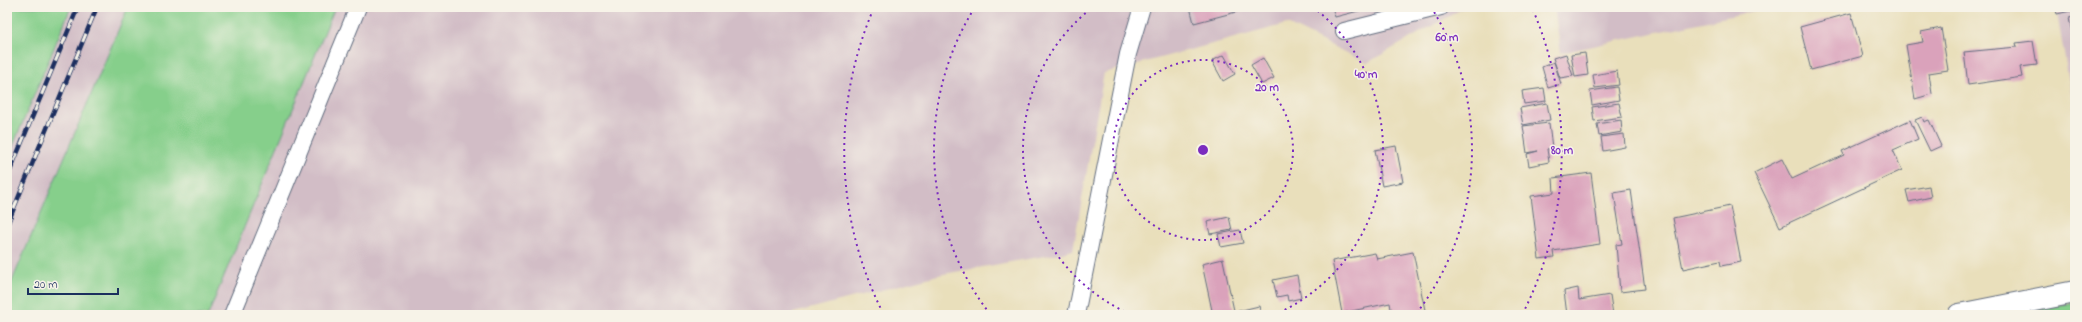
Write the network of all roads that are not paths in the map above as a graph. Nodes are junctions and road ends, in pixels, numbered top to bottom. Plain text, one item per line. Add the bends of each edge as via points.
1 (358, 7) edge
2 (1142, 7) edge
3 (1441, 7) edge
4 (1344, 31) dead end
5 (2075, 292) edge
6 (232, 315) edge
7 (1076, 315) edge
8 (1959, 315) edge

1 - 6 lane
2 - 7 lane via 1128,54
3 - 4 lane
5 - 8 street

